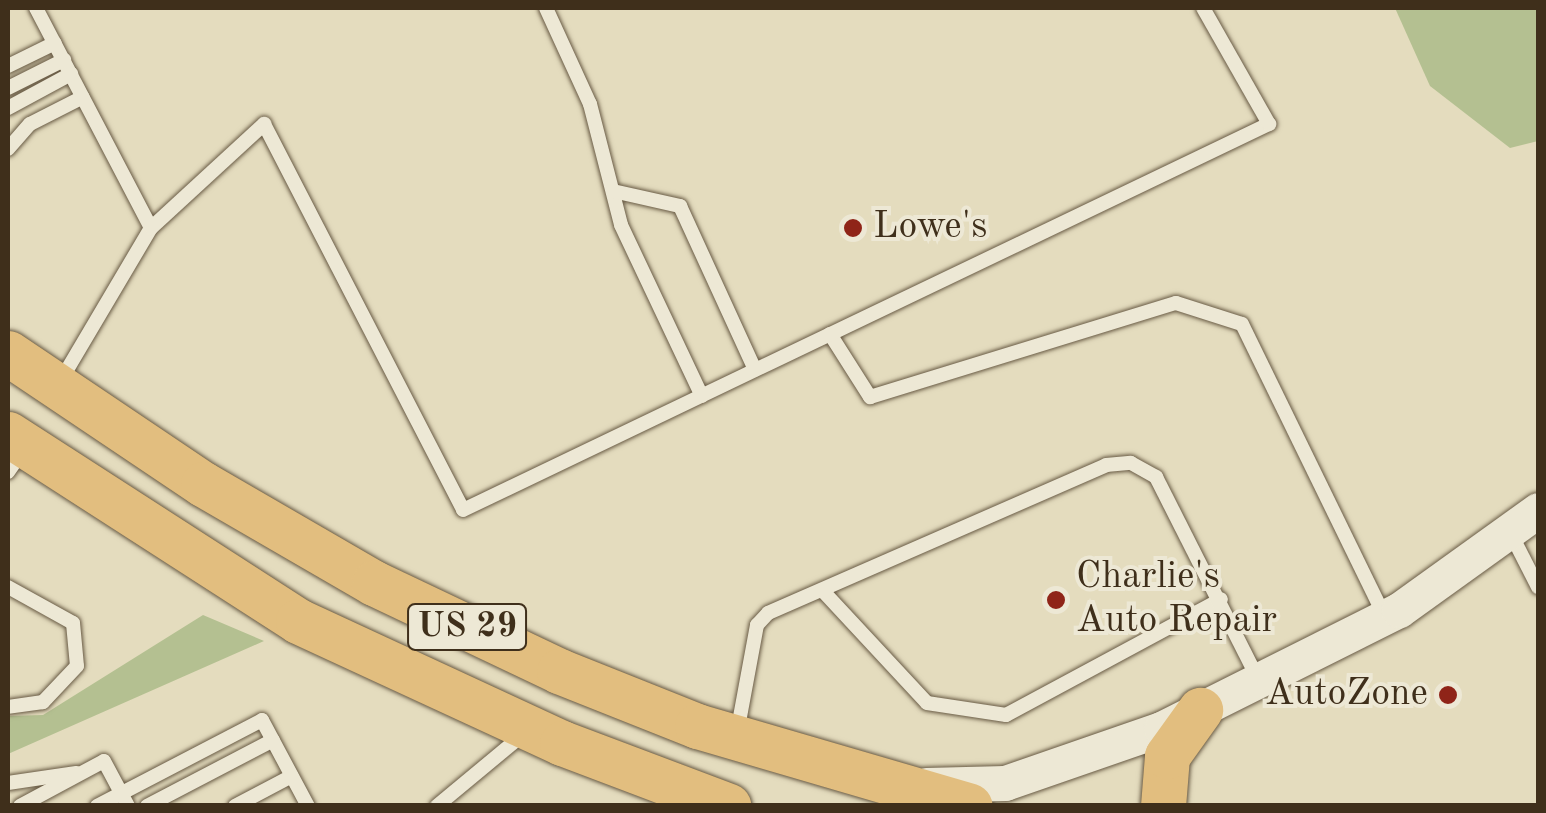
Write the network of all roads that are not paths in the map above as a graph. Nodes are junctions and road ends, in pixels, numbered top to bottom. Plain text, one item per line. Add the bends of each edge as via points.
1 (36, 8) edge
2 (546, 8) edge
3 (1203, 8) edge
4 (55, 43) junction
5 (8, 66) edge
6 (68, 67) junction
7 (8, 88) edge
8 (83, 97) junction
9 (8, 108) edge
10 (8, 149) edge
11 (613, 192) junction
12 (151, 228) junction
13 (830, 334) junction
14 (8, 353) edge
15 (755, 370) junction
16 (56, 389) junction
17 (702, 396) junction
18 (13, 451) edge
19 (1538, 510) edge
20 (1510, 532) junction
21 (8, 587) edge
22 (1538, 587) edge
23 (822, 590) junction
24 (1220, 600) junction
25 (1385, 618) junction
26 (1259, 682) junction
27 (8, 707) edge
28 (1200, 710) junction
29 (530, 728) junction
30 (736, 738) junction
31 (272, 740) junction
32 (81, 772) junction
33 (292, 776) junction
34 (8, 783) edge
35 (895, 786) junction
36 (125, 799) edge
37 (20, 806) edge
38 (97, 806) edge
39 (147, 806) edge
40 (235, 806) edge
41 (308, 806) edge
42 (437, 806) edge
43 (729, 806) edge
44 (970, 806) edge
45 (1164, 806) edge

1 - 4 lane
2 - 11 lane via 590,104
3 - 13 lane via 1269,124
4 - 5 lane
4 - 6 lane
6 - 7 lane
6 - 8 lane
6 - 9 lane
8 - 10 lane via 30,124
8 - 12 lane
11 - 15 lane via 680,206
11 - 17 lane
12 - 16 lane
12 - 17 lane via 264,124 463,510
13 - 15 lane
13 - 25 lane via 870,397 1176,303 1242,324
14 - 16 highway, US 29
15 - 17 lane
16 - 30 highway, US 29 via 374,583 559,671
18 - 29 highway, US 29 via 298,622
19 - 20 street
20 - 22 lane
20 - 25 street
21 - 27 lane via 73,623 77,666 44,702
23 - 24 lane via 926,703 1006,715
23 - 24 lane via 1106,465 1131,463 1156,476
23 - 30 lane via 758,625
24 - 26 lane
25 - 26 street
26 - 28 street
28 - 35 street via 1005,783
28 - 45 highway via 1167,756
29 - 42 lane
29 - 43 highway, US 29
30 - 35 highway, US 29
31 - 33 lane
31 - 36 lane via 262,720
31 - 39 lane
32 - 34 lane
32 - 36 lane via 104,761
32 - 37 lane
33 - 40 lane
33 - 41 lane
35 - 44 highway, US 29
36 - 38 lane

